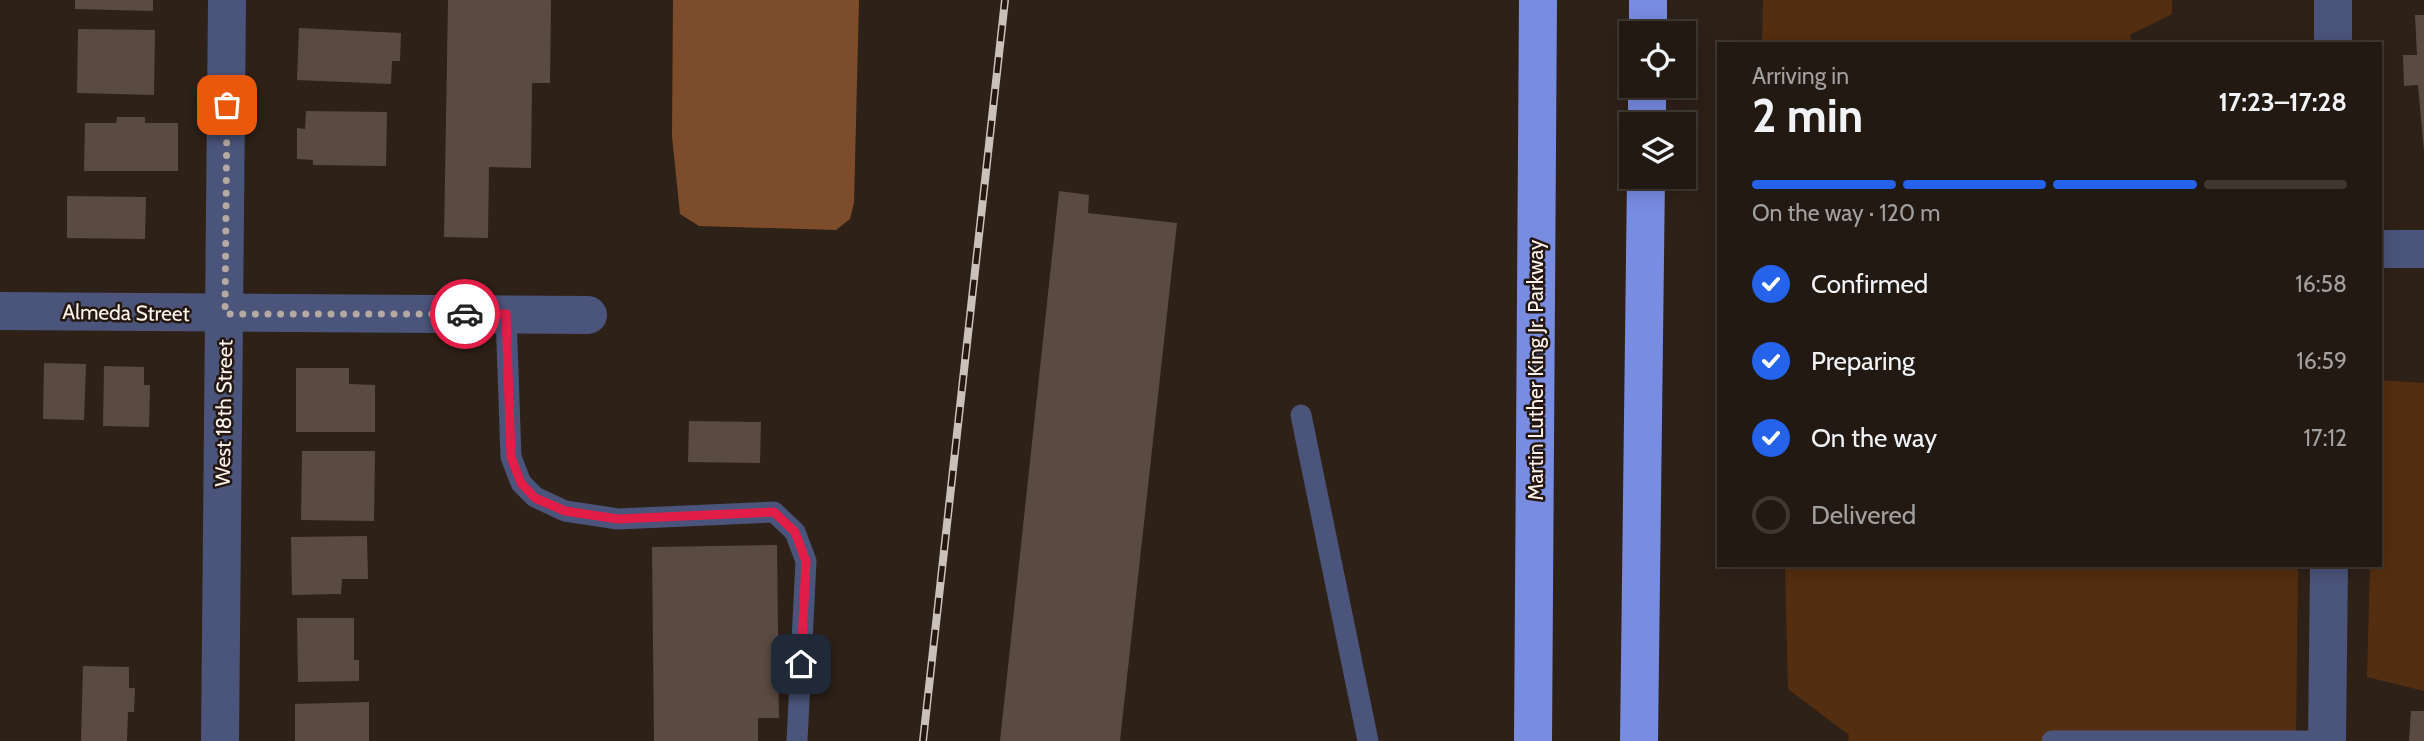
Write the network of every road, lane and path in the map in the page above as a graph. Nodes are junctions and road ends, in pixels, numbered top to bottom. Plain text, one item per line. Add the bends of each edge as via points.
1 (228, 0) edge
2 (1538, 0) edge
3 (1648, 0) edge
4 (2333, 0) edge
5 (1648, 21) edge
6 (2333, 42) edge
7 (1646, 189) edge
8 (2382, 249) edge
9 (2424, 249) edge
10 (0, 312) edge
11 (225, 314) junction
12 (506, 314) junction
13 (588, 315) dead end
14 (1301, 415) dead end
15 (2329, 567) edge
16 (220, 741) edge
17 (797, 741) edge
18 (1368, 741) edge
19 (1533, 741) edge
20 (1639, 741) edge
21 (2052, 741) edge
22 (2327, 741) edge

1 - 11 street, West 18th Street
2 - 19 highway, Martin Luther King Jr. Parkway
3 - 5 highway
4 - 6 street
7 - 20 highway
8 - 9 street
10 - 11 street, Almeda Street
11 - 12 street, Almeda Street
11 - 16 street, West 18th Street
12 - 13 street, Almeda Street
12 - 17 lane via 511,457 521,483 535,498 565,511 618,519 774,512 795,532 806,561
14 - 18 lane
15 - 22 street
21 - 22 lane

